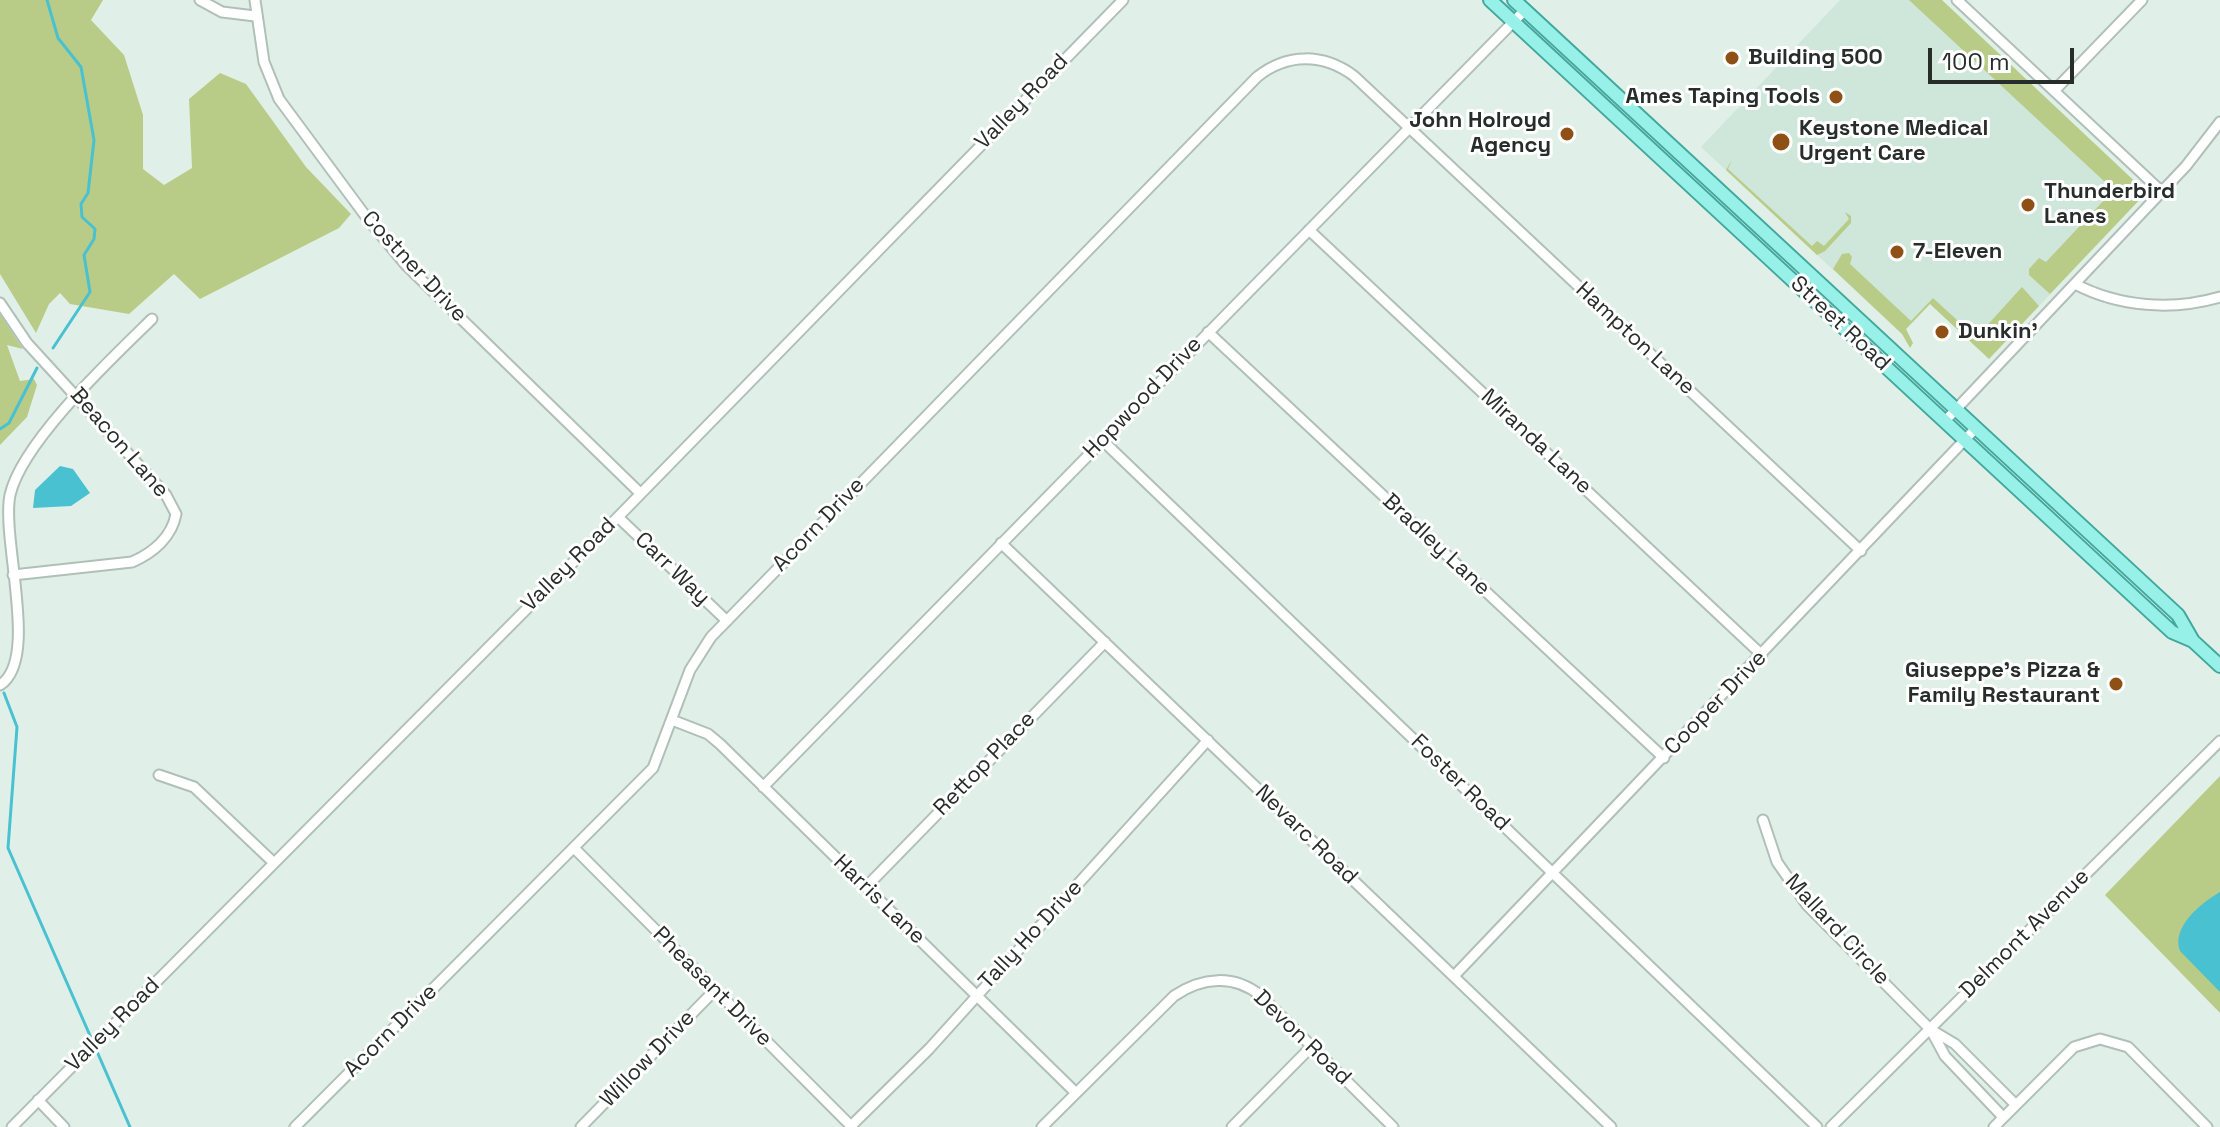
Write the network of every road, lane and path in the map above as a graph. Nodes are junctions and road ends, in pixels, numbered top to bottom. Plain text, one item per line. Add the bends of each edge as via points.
1 (200, 0) edge
2 (255, 0) edge
3 (1123, 0) edge
4 (1490, 0) edge
5 (1514, 0) edge
6 (1957, 0) edge
7 (2142, 0) edge
8 (1525, 10) junction
9 (255, 16) junction
10 (1513, 21) junction
11 (2054, 91) junction
12 (2220, 122) edge
13 (1409, 127) junction
14 (2162, 192) junction
15 (1309, 230) junction
16 (2075, 284) junction
17 (2220, 297) edge
18 (0, 303) edge
19 (152, 319) dead end
20 (1208, 332) junction
21 (77, 396) junction
22 (1956, 410) junction
23 (1945, 421) junction
24 (1976, 428) junction
25 (1102, 440) junction
26 (1965, 440) junction
27 (640, 493) junction
28 (618, 517) junction
29 (1001, 543) junction
30 (1861, 551) junction
31 (13, 575) junction
32 (727, 621) junction
33 (2193, 641) junction
34 (1105, 642) junction
35 (1762, 655) junction
36 (2220, 666) edge
37 (0, 685) edge
38 (672, 720) junction
39 (1208, 740) junction
40 (2220, 741) edge
41 (1664, 758) junction
42 (159, 775) dead end
43 (763, 787) junction
44 (1763, 820) dead end
45 (574, 848) junction
46 (274, 863) junction
47 (1554, 873) junction
48 (866, 887) junction
49 (1454, 976) junction
50 (715, 990) junction
51 (976, 995) junction
52 (1930, 1029) junction
53 (1312, 1046) junction
54 (1076, 1093) junction
55 (38, 1100) junction
56 (2016, 1105) junction
57 (2003, 1117) junction
58 (851, 1126) edge
59 (12, 1127) edge
60 (64, 1127) edge
61 (295, 1127) edge
62 (581, 1127) edge
63 (1042, 1127) edge
64 (1232, 1127) edge
65 (1393, 1127) edge
66 (1611, 1127) edge
67 (1817, 1127) edge
68 (1831, 1127) edge
69 (1994, 1127) edge
70 (2207, 1127) edge

1 - 9 street via 222,12
2 - 9 street, Costner Drive
3 - 27 street, Valley Road
4 - 10 main road, Street Road
5 - 8 main road, Street Road
6 - 11 street
7 - 11 street
8 - 10 street, Hopwood Drive
8 - 22 main road, Street Road
9 - 27 street, Costner Drive via 264,62 279,99 367,218 406,265
10 - 13 street, Hopwood Drive
10 - 23 main road, Street Road
11 - 14 street
12 - 14 street
13 - 15 street, Hopwood Drive
13 - 30 street, Hampton Lane
13 - 32 street, Acorn Drive via 1337,64 1298,58 1265,70
14 - 16 street
15 - 20 street, Hopwood Drive
15 - 35 street, Miranda Lane
16 - 17 street via 2145,304
16 - 22 street
18 - 21 street, Beacon Lane via 27,343
19 - 21 street
20 - 25 street, Hopwood Drive
20 - 41 street, Bradley Lane
21 - 31 street via 24,465 11,494
21 - 31 street, Beacon Lane via 166,495 176,514 174,523 166,538 132,562
22 - 23 street
22 - 24 main road, Street Road
23 - 26 main road, Street Road
24 - 26 street, Cooper Drive
24 - 33 main road, Street Road via 2178,615
25 - 29 street, Hopwood Drive
25 - 47 street, Foster Road
26 - 30 street, Cooper Drive
26 - 33 main road, Street Road via 2172,632
27 - 28 street, Valley Road
28 - 32 street, Carr Way
28 - 46 street, Valley Road
29 - 34 street, Nevarc Road
29 - 43 street, Hopwood Drive
30 - 35 street, Cooper Drive
31 - 37 street via 18,657
32 - 38 street, Acorn Drive via 697,656
33 - 36 main road, Street Road
34 - 39 street, Nevarc Road
34 - 48 street, Rettop Place
35 - 41 street, Cooper Drive
38 - 43 street, Harris Lane via 708,734
38 - 45 street, Acorn Drive via 653,768
39 - 49 street, Nevarc Road
39 - 51 street, Tally Ho Drive
40 - 52 street, Delmont Avenue
41 - 47 street, Cooper Drive
42 - 46 street via 189,783
43 - 48 street, Harris Lane
44 - 52 street, Mallard Circle via 1777,862 1798,895
45 - 50 street, Pheasant Drive
45 - 61 street, Acorn Drive
46 - 55 street, Valley Road
47 - 49 street, Cooper Drive
47 - 67 street, Foster Road
48 - 51 street, Harris Lane
49 - 66 street, Nevarc Road
50 - 58 street, Pheasant Drive
50 - 62 street, Willow Drive
51 - 54 street, Harris Lane
51 - 58 street, Tally Ho Drive
52 - 56 street via 1955,1044
52 - 57 street via 1945,1056
52 - 68 street, Delmont Avenue
53 - 54 street, Devon Road via 1256,992 1223,980 1186,988
53 - 64 street
53 - 65 street, Devon Road
54 - 63 street, Devon Road
55 - 59 street, Valley Road
55 - 60 street
56 - 57 street
56 - 70 street via 2074,1047 2110,1040 2128,1047
57 - 69 street

